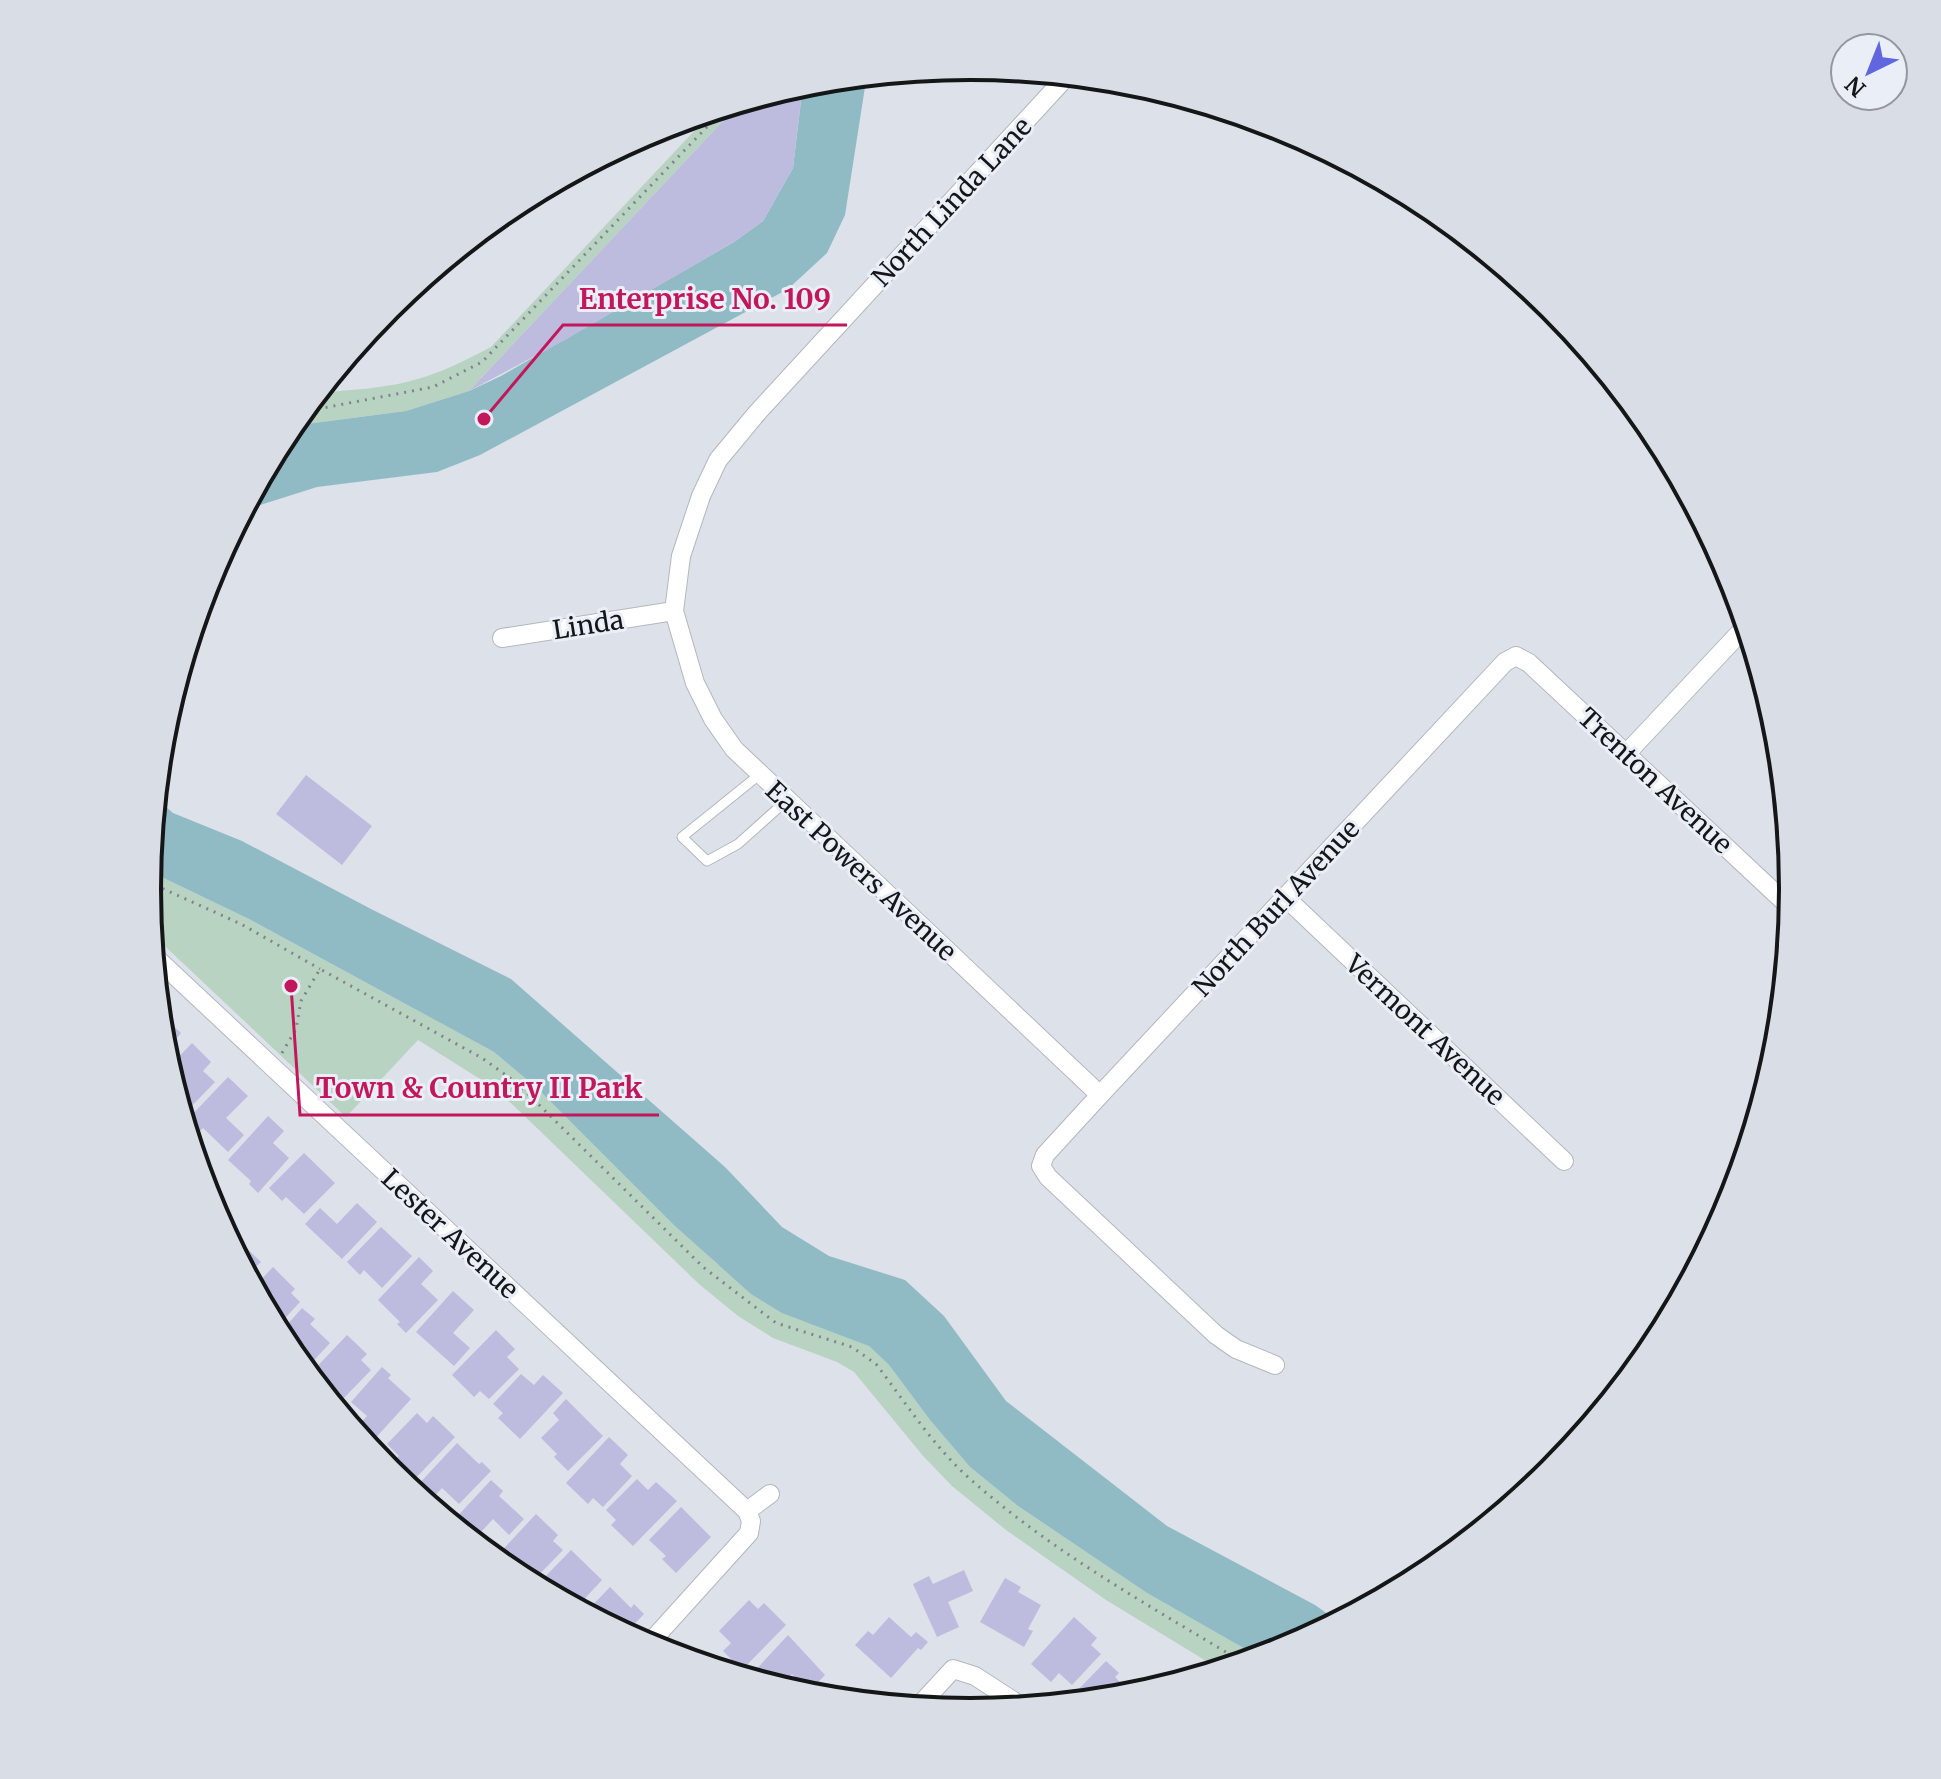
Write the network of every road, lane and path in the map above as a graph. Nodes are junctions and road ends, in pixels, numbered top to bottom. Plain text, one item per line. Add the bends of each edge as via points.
1 (1058, 85) edge
2 (711, 123) edge
3 (320, 409) edge
4 (674, 611) junction
5 (1738, 634) edge
6 (502, 638) dead end
7 (1516, 656) joint
8 (1626, 754) junction
9 (759, 775) junction
10 (786, 801) junction
11 (161, 888) edge
12 (1286, 898) junction
13 (1780, 898) edge
14 (165, 967) edge
15 (320, 969) junction
16 (270, 1066) junction
17 (1100, 1095) junction
18 (1564, 1161) dead end
19 (1275, 1365) dead end
20 (770, 1494) dead end
21 (747, 1511) junction
22 (656, 1635) edge
23 (1232, 1656) edge
24 (927, 1697) edge
25 (1008, 1698) edge

1 - 4 street, North Linda Lane via 718,460 681,556
2 - 3 path via 482,362 433,387
4 - 6 street, Linda
4 - 9 street, East Powers Avenue via 695,683 713,719
5 - 8 street
7 - 8 street, Trenton Avenue
7 - 12 street, North Burl Avenue
8 - 13 street, Trenton Avenue
9 - 10 street, East Powers Avenue
9 - 10 lane via 682,837 707,861 738,844
10 - 17 street, East Powers Avenue
11 - 15 path via 241,924
12 - 17 street, North Burl Avenue
12 - 18 street, Vermont Avenue
14 - 16 street, Lester Avenue
15 - 16 path via 301,1001 290,1042
15 - 23 path via 482,1058 517,1083 703,1267 776,1323 865,1354 939,1447 1014,1515 1088,1568
16 - 21 street, Lester Avenue
17 - 19 street, North Burl Avenue via 1045,1155 1041,1166 1048,1177 1216,1335
20 - 21 street
21 - 22 street via 749,1533
24 - 25 street via 953,1669

